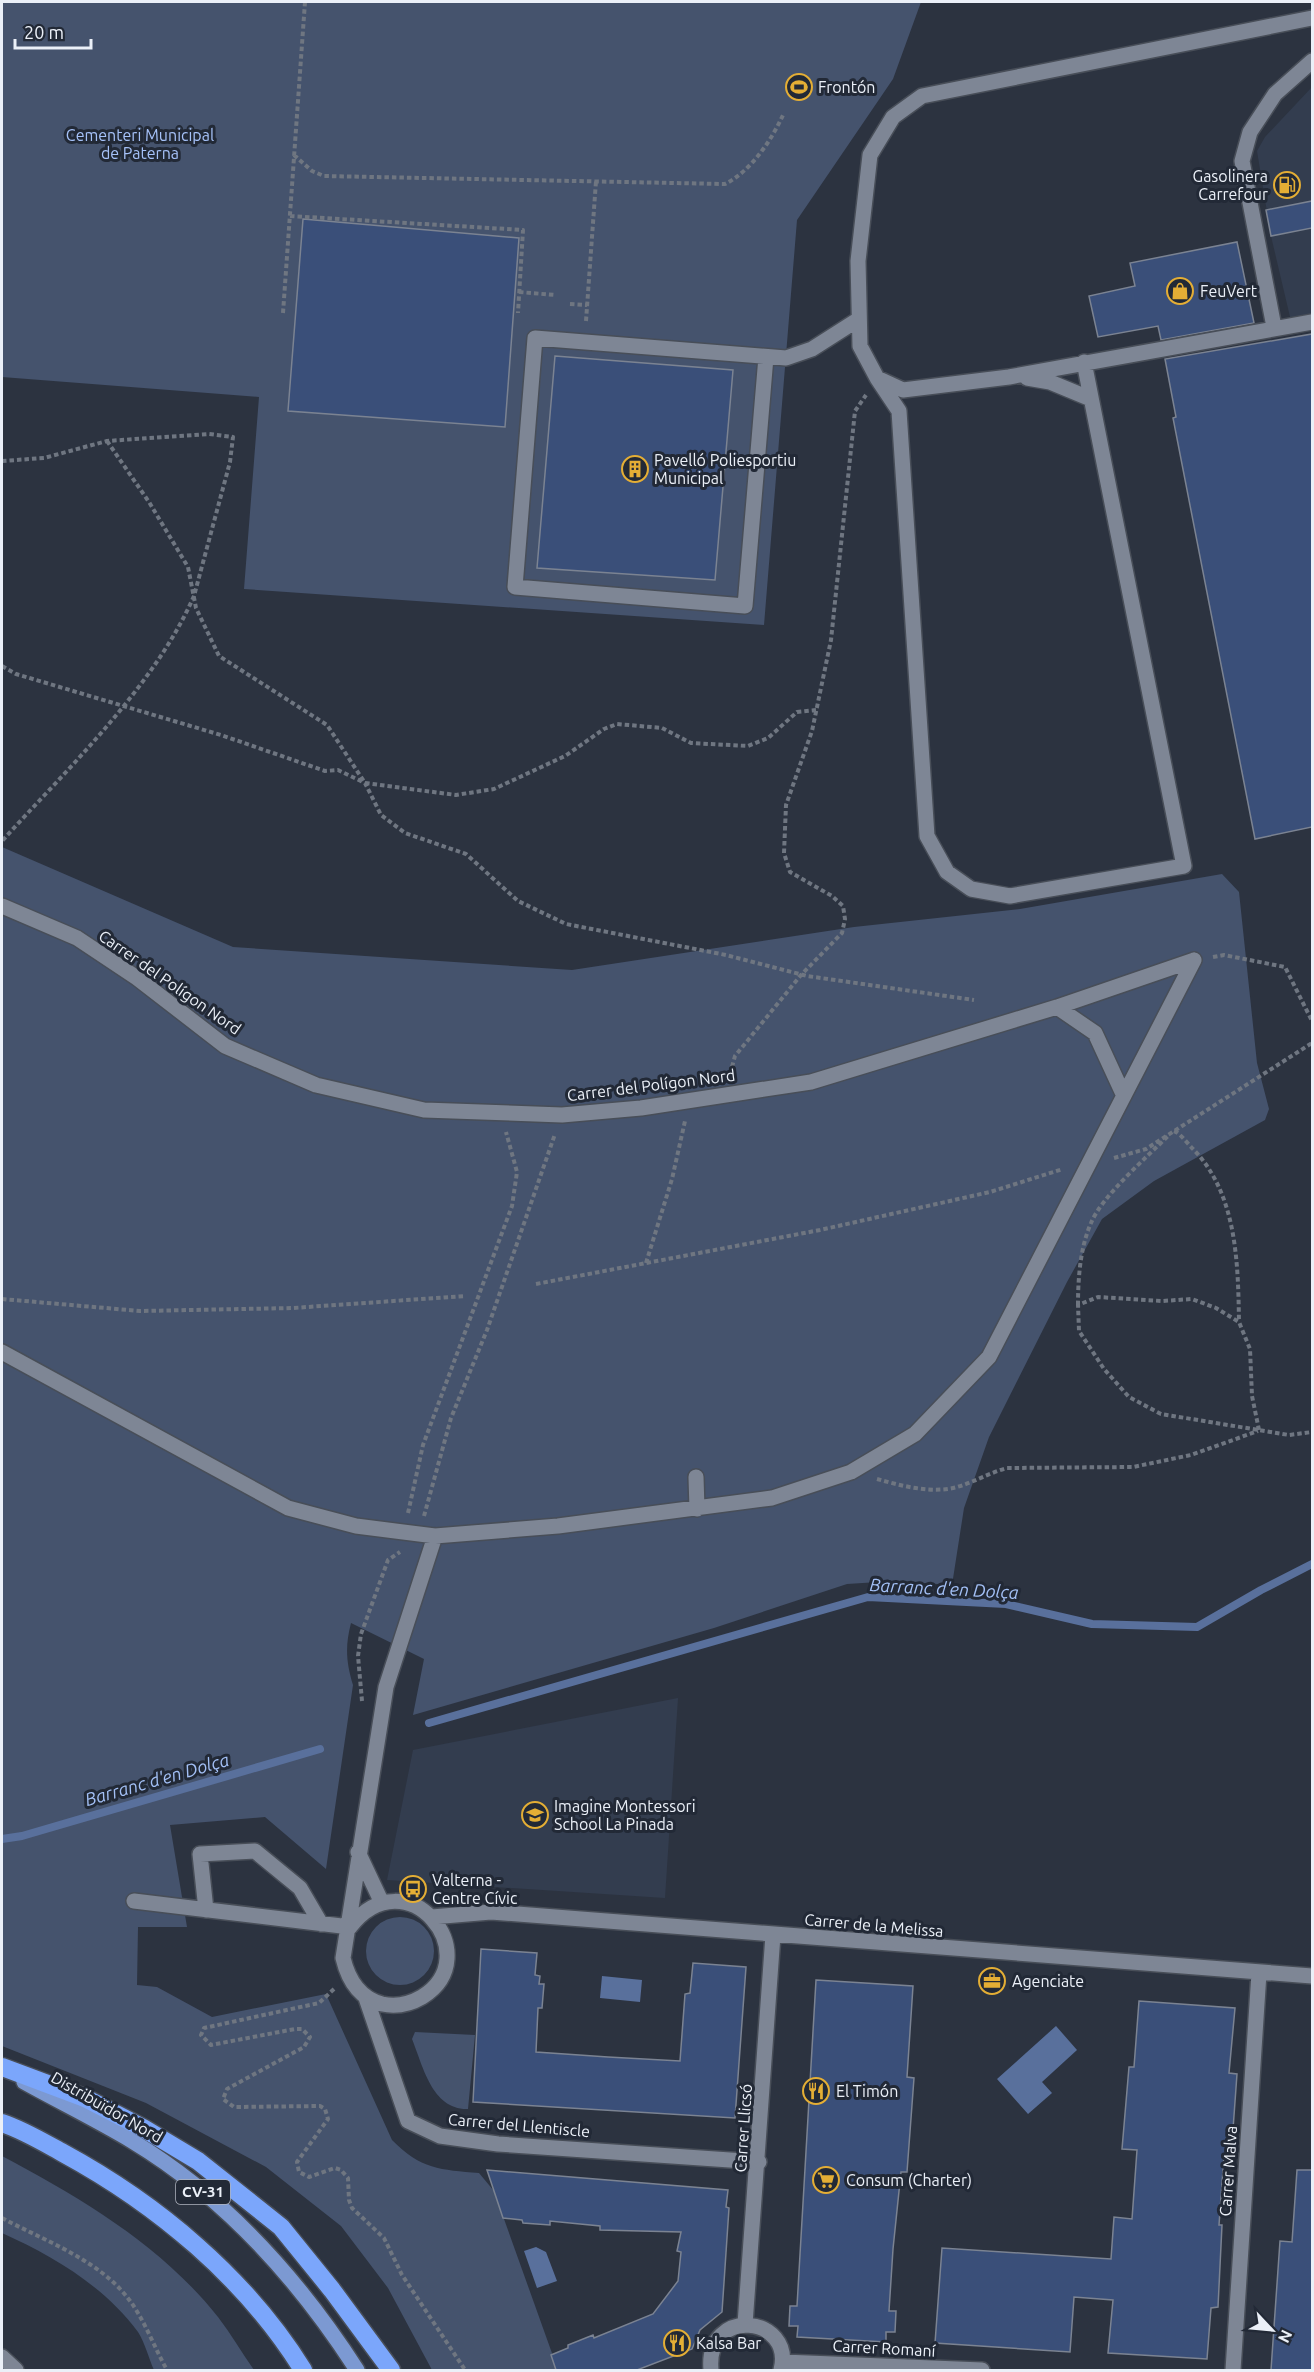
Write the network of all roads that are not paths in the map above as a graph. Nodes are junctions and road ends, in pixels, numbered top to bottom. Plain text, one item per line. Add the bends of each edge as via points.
1 (1312, 18) edge
2 (1312, 61) edge
3 (859, 319) junction
4 (1312, 322) edge
5 (1274, 327) junction
6 (766, 357) junction
7 (1084, 362) junction
8 (1009, 377) junction
9 (877, 378) junction
10 (1091, 399) junction
11 (2, 906) edge
12 (1057, 1006) junction
13 (1124, 1096) junction
14 (2, 1352) edge
15 (696, 1477) dead end
16 (697, 1509) junction
17 (435, 1536) junction
18 (358, 1852) junction
19 (134, 1901) dead end
20 (382, 1903) junction
21 (206, 1910) junction
22 (432, 1917) junction
23 (321, 1924) junction
24 (350, 1927) junction
25 (773, 1935) junction
26 (1259, 1973) junction
27 (1312, 1976) edge
28 (366, 1998) junction
29 (2, 2068) edge
30 (2, 2123) edge
31 (759, 2162) junction
32 (745, 2324) junction
33 (2, 2357) edge
34 (782, 2366) edge
35 (16, 2370) edge
36 (303, 2370) edge
37 (357, 2370) edge
38 (391, 2370) edge
39 (710, 2370) edge
40 (982, 2370) edge
41 (1233, 2370) edge

1 - 3 street via 922,96 893,117 870,155 858,261
2 - 5 street via 1275,94 1250,132 1242,161
3 - 6 street via 812,349 786,358
3 - 9 street via 860,346
4 - 5 street
5 - 7 street
6 - 6 street via 535,338 515,587 745,606
7 - 8 street
7 - 10 street
8 - 9 street via 903,390
8 - 10 street via 1050,381
9 - 10 street via 899,411 927,836 947,872 972,889 1010,896 1184,866
11 - 12 street, Carrer del Polígon Nord via 77,938 137,978 225,1046 316,1085 424,1110 562,1115 811,1082
12 - 13 street via 1095,1033
12 - 13 street, Carrer del Polígon Nord via 1194,960
13 - 16 street via 989,1357 915,1434 851,1472 772,1497
14 - 17 street via 288,1508 356,1527
15 - 16 street
16 - 17 street
17 - 18 street via 386,1687
18 - 20 street
18 - 24 street
19 - 21 street
20 - 22 street via 409,1903
20 - 24 street via 358,1916
21 - 23 street
21 - 23 street via 201,1854 255,1851 300,1888
22 - 25 street, Carrer de la Melissa via 491,1912
22 - 28 street via 447,1947 446,1964 435,1986 415,2001 399,2006
23 - 24 street
24 - 28 street via 344,1942 346,1973
25 - 26 street, Carrer de la Melissa
25 - 31 street, Carrer Llicsó
26 - 27 street, Carrer de la Melissa
26 - 41 street, Carrer Malva
28 - 31 street, Carrer del Llentiscle via 408,2121 440,2136 498,2144
29 - 37 main road, Distribuïdor Nord / CV-31 via 134,2142 201,2190 273,2258 322,2316
29 - 38 highway via 85,2098 198,2161 281,2228
30 - 36 highway, CV-31 via 88,2167 153,2210 212,2260 266,2317
31 - 32 street, Carrer Llicsó
32 - 34 street via 765,2328 778,2342
32 - 39 street via 725,2331 712,2348
33 - 35 street
34 - 40 street, Carrer Romaní

